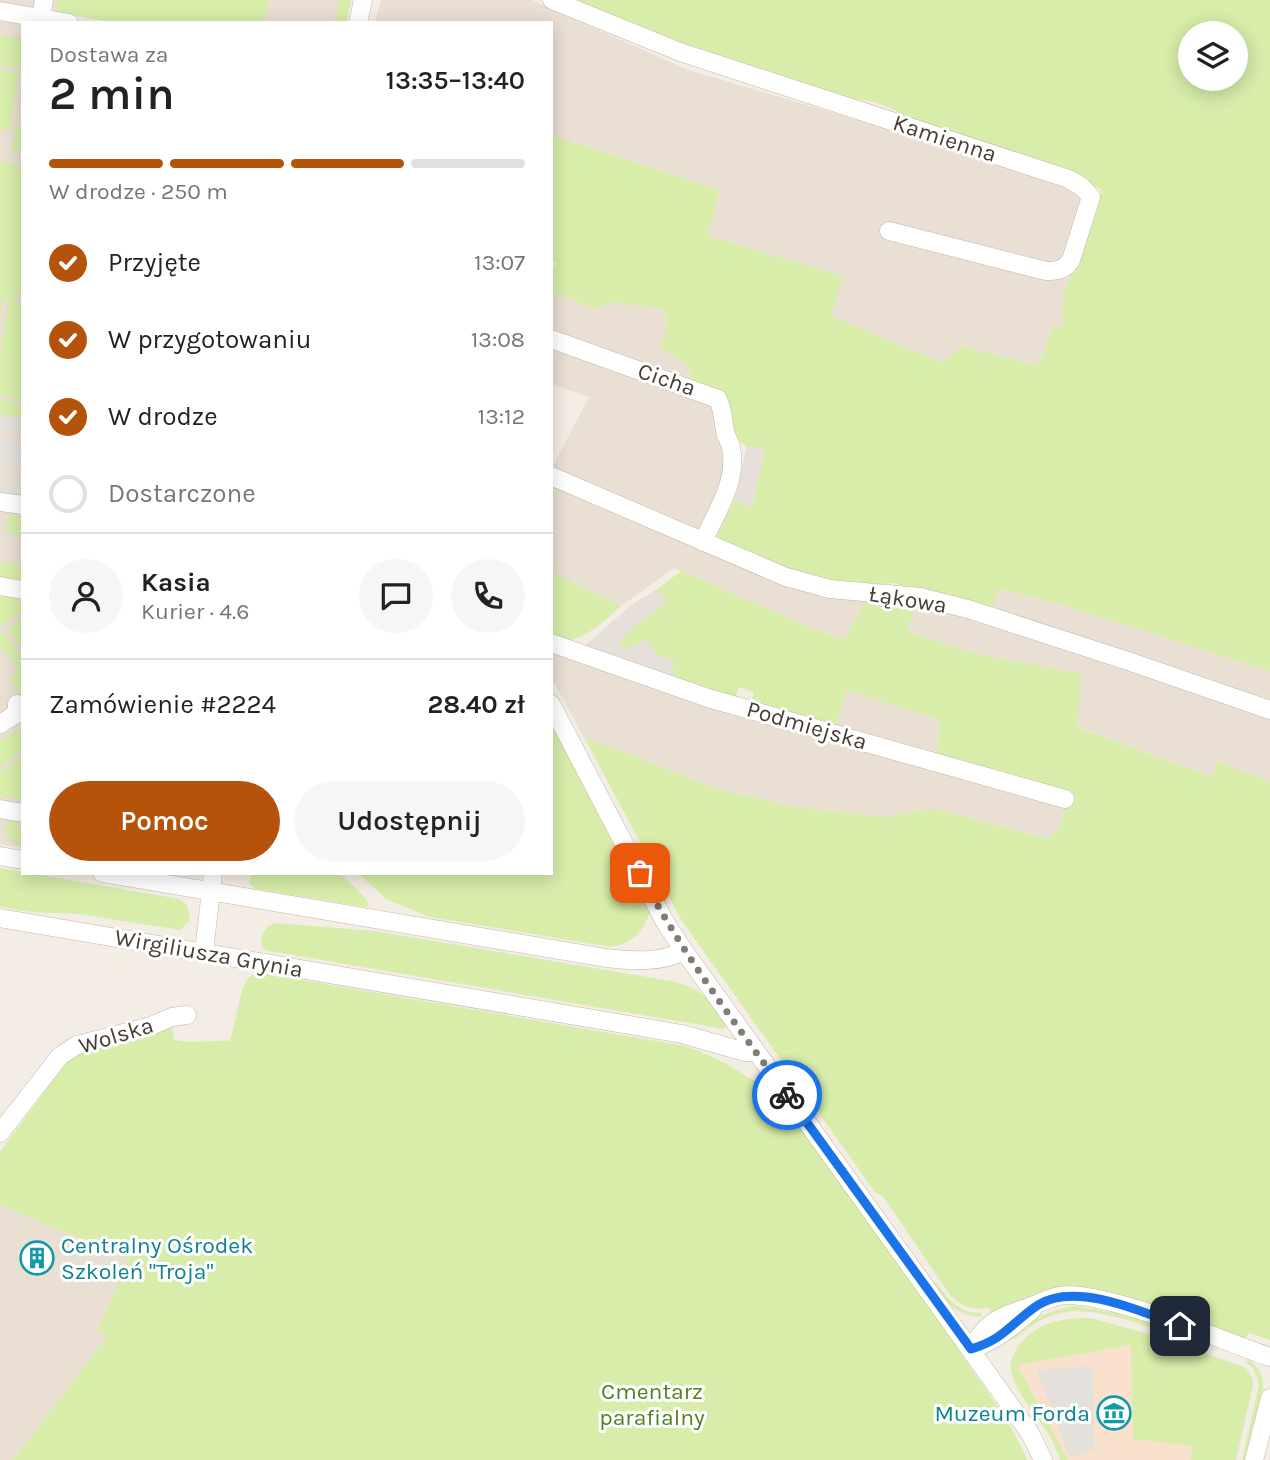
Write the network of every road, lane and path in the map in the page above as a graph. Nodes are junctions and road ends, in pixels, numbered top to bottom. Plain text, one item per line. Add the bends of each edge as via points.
1 (363, 0) edge
2 (552, 0) edge
3 (42, 9) edge
4 (0, 11) edge
5 (65, 21) edge
6 (358, 21) edge
7 (888, 231) dead end
8 (553, 340) edge
9 (553, 476) edge
10 (0, 502) edge
11 (21, 505) edge
12 (704, 542) junction
13 (0, 586) edge
14 (21, 590) edge
15 (553, 644) edge
16 (17, 704) dead end
17 (553, 708) edge
18 (1270, 710) edge
19 (0, 724) edge
20 (1065, 799) dead end
21 (0, 811) edge
22 (21, 813) edge
23 (0, 856) edge
24 (21, 860) edge
25 (113, 875) edge
26 (213, 875) edge
27 (210, 892) junction
28 (0, 918) edge
29 (684, 951) junction
30 (204, 952) junction
31 (187, 1015) dead end
32 (756, 1052) junction
33 (0, 1133) edge
34 (971, 1349) junction
35 (1270, 1357) edge
36 (1270, 1398) edge
37 (1043, 1460) edge
38 (1254, 1460) edge

1 - 6 street
2 - 7 street, Kamienna via 680,52 1069,179 1091,197 1071,260 1056,271
3 - 4 street
3 - 5 street
8 - 12 street, Cicha via 718,399 731,448 732,472
9 - 12 street, Łąkowa
10 - 11 street
12 - 18 street, Łąkowa via 808,584 920,597 968,609
13 - 14 street
15 - 20 street, Podmiejska via 708,698
16 - 19 street via 16,714
17 - 29 street
21 - 22 street
23 - 24 street
25 - 27 street
26 - 27 street
27 - 29 street via 623,960 668,957
27 - 30 street
28 - 30 street, Wirgiliusza Grynia
29 - 32 street
30 - 32 street, Wirgiliusza Grynia via 682,1034
31 - 33 street, Wolska via 77,1045 60,1056
32 - 34 street
34 - 35 street via 993,1321 1060,1296 1108,1301
34 - 37 street via 1030,1433
36 - 38 street

